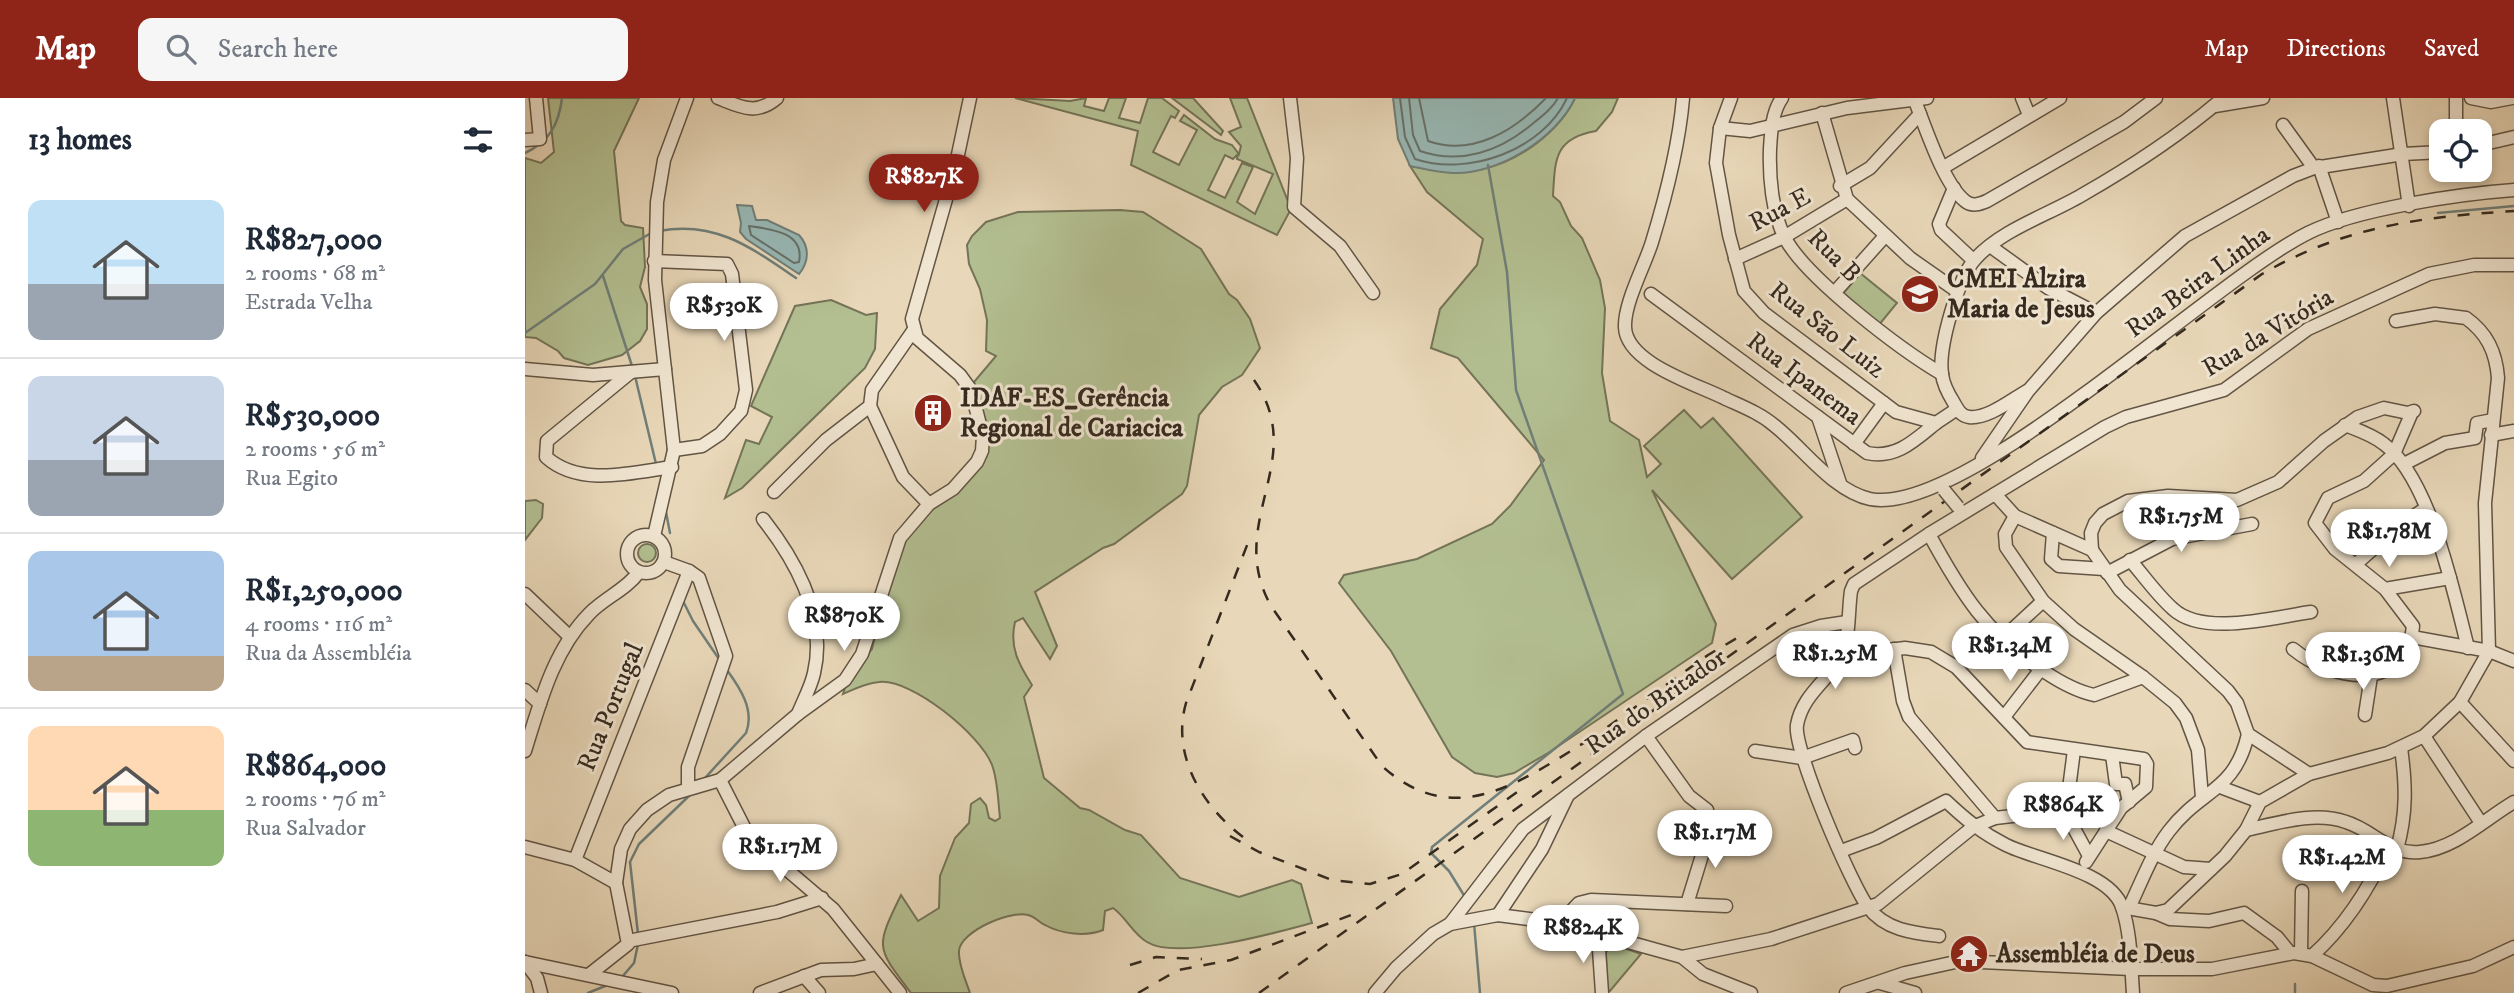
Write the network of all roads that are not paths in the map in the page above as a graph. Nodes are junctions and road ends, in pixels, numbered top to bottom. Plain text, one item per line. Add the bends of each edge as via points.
1 (536, 98) edge
2 (687, 98) edge
3 (718, 98) edge
4 (777, 98) edge
5 (970, 98) edge
6 (1290, 98) edge
7 (1683, 98) edge
8 (1731, 98) edge
9 (1782, 98) edge
10 (2022, 98) edge
11 (2060, 98) edge
12 (2156, 98) edge
13 (2263, 98) edge
14 (2393, 98) edge
15 (2456, 98) edge
16 (2471, 98) edge
17 (2512, 98) edge
18 (1921, 99) edge
19 (1893, 100) edge
20 (2218, 102) edge
21 (1822, 113) junction
22 (1920, 114) junction
23 (2029, 115) junction
24 (2456, 119) edge
25 (2283, 125) dead end
26 (1773, 127) junction
27 (1720, 128) junction
28 (2514, 137) edge
29 (525, 140) edge
30 (2492, 142) edge
31 (2429, 153) edge
32 (2403, 154) junction
33 (1944, 167) junction
34 (2316, 167) junction
35 (1840, 186) junction
36 (1954, 188) junction
37 (2514, 190) edge
38 (1847, 199) junction
39 (2409, 206) junction
40 (2338, 222) junction
41 (1885, 236) junction
42 (1784, 237) junction
43 (1990, 246) junction
44 (1735, 259) junction
45 (1973, 260) junction
46 (654, 261) junction
47 (2514, 265) edge
48 (1957, 291) junction
49 (1835, 292) junction
50 (1373, 293) dead end
51 (1650, 294) dead end
52 (2096, 313) junction
53 (2396, 321) dead end
54 (913, 331) junction
55 (525, 369) edge
56 (665, 369) junction
57 (631, 372) junction
58 (1942, 374) junction
59 (2028, 391) junction
60 (1884, 403) junction
61 (870, 406) junction
62 (1958, 409) junction
63 (1817, 417) junction
64 (2493, 420) junction
65 (1936, 423) junction
66 (2345, 425) junction
67 (2514, 431) edge
68 (2491, 435) junction
69 (1854, 444) junction
70 (674, 450) junction
71 (2394, 454) junction
72 (2404, 464) junction
73 (672, 467) junction
74 (1975, 468) junction
75 (1841, 484) junction
76 (1941, 487) junction
77 (774, 492) dead end
78 (1995, 494) junction
79 (929, 504) junction
80 (2426, 508) junction
81 (1961, 510) junction
82 (2015, 516) junction
83 (763, 519) dead end
84 (2252, 524) dead end
85 (2053, 533) junction
86 (1929, 534) junction
87 (654, 536) junction
88 (2092, 550) junction
89 (2130, 560) junction
90 (664, 562) junction
91 (2356, 564) junction
92 (689, 570) junction
93 (2105, 571) junction
94 (639, 572) junction
95 (2450, 578) junction
96 (2385, 589) junction
97 (525, 594) edge
98 (2043, 601) junction
99 (2311, 612) dead end
100 (1847, 622) junction
101 (569, 636) junction
102 (2412, 637) junction
103 (2001, 640) junction
104 (2468, 648) junction
105 (1894, 649) junction
106 (2293, 649) dead end
107 (2489, 651) junction
108 (1842, 656) junction
109 (2514, 661) edge
110 (2041, 669) junction
111 (2371, 676) junction
112 (2143, 677) junction
113 (525, 690) edge
114 (2460, 702) junction
115 (540, 704) junction
116 (798, 714) junction
117 (2365, 715) dead end
118 (2004, 717) junction
119 (2248, 734) junction
120 (1646, 736) junction
121 (2424, 736) junction
122 (1855, 748) dead end
123 (2401, 748) junction
124 (2074, 750) junction
125 (525, 751) edge
126 (1755, 751) dead end
127 (2112, 755) junction
128 (1802, 758) junction
129 (2514, 761) edge
130 (2309, 774) junction
131 (720, 780) junction
132 (2220, 787) junction
133 (688, 788) junction
134 (1570, 791) junction
135 (2202, 797) junction
136 (2260, 802) junction
137 (2514, 802) edge
138 (2125, 805) junction
139 (2066, 812) junction
140 (1995, 818) junction
141 (2481, 823) junction
142 (1973, 827) junction
143 (2246, 830) junction
144 (2106, 831) junction
145 (525, 847) edge
146 (2393, 848) junction
147 (1841, 851) junction
148 (2155, 855) junction
149 (2089, 856) junction
150 (575, 860) junction
151 (2211, 869) junction
152 (2081, 871) junction
153 (616, 883) junction
154 (2301, 891) dead end
155 (822, 898) junction
156 (1687, 904) junction
157 (1726, 906) dead end
158 (1868, 907) junction
159 (2126, 908) junction
160 (2156, 914) junction
161 (1498, 915) junction
162 (1560, 923) junction
163 (1450, 924) junction
164 (1598, 935) junction
165 (1939, 936) dead end
166 (628, 941) junction
167 (2514, 947) edge
168 (2301, 954) junction
169 (1682, 957) junction
170 (525, 962) edge
171 (877, 964) junction
172 (2131, 969) junction
173 (590, 974) junction
174 (804, 976) junction
175 (1880, 983) junction
176 (2373, 985) junction
177 (541, 993) edge
178 (672, 993) edge
179 (760, 993) edge
180 (819, 993) edge
181 (900, 993) edge
182 (1375, 993) edge
183 (1602, 993) edge
184 (1751, 993) edge
185 (1846, 993) edge
186 (1915, 993) edge
187 (2133, 993) edge
188 (2393, 993) edge

1 - 29 street via 540,139
2 - 46 street via 661,174
3 - 4 street via 752,110
5 - 54 street via 915,308
6 - 50 street via 1297,158 1294,206 1341,246
7 - 75 street via 1661,209 1627,315 1628,341 1644,359 1765,419
8 - 27 street, Rua São Luiz
9 - 26 street, Rua B via 1775,107
10 - 23 street
11 - 23 street
12 - 36 street via 2124,122 1979,204 1968,203
13 - 20 street
14 - 32 street
15 - 24 street
16 - 17 street via 2491,102
18 - 19 street
18 - 22 street
19 - 21 street
20 - 43 street via 2141,159
21 - 26 street
21 - 35 street
22 - 33 street
22 - 35 street via 1870,168
23 - 33 street
25 - 34 street
26 - 27 street via 1743,132
26 - 42 street, Rua B via 1771,187
27 - 44 street, Rua São Luiz via 1716,163
28 - 30 street
31 - 32 street
32 - 34 street
32 - 39 street
33 - 36 street
34 - 40 street
34 - 52 street via 2185,236
35 - 38 street
36 - 45 street via 1939,224
37 - 39 street, Rua Beira Linha
38 - 41 street
38 - 42 street, Rua E
39 - 40 street, Rua Beira Linha
40 - 74 street, Rua Beira Linha via 2276,252
41 - 48 street
41 - 49 street
42 - 44 street, Rua E
42 - 49 street, Rua B
43 - 45 street
43 - 52 street via 2048,288
44 - 60 street, Rua São Luiz via 1744,291 1758,307
45 - 48 street
46 - 56 street
46 - 70 street via 727,264 746,390 741,411 720,434 702,446
47 - 78 street, Rua da Vitória via 2474,265 2429,274 2330,318 2224,390 2116,422
48 - 58 street
49 - 58 street, Rua B via 1884,335
51 - 63 street, Rua Ipanema
52 - 59 street
53 - 64 street via 2453,314 2476,325 2497,360
54 - 61 street via 872,390
54 - 79 street via 971,390 983,436 982,451 970,474
55 - 57 street via 593,375
56 - 57 street
56 - 70 street
57 - 73 street via 547,442 546,457 559,469 611,477
58 - 62 street
59 - 62 street via 1983,415 1962,415
59 - 74 street
60 - 65 street, Rua São Luiz via 1909,418
60 - 69 street
61 - 77 street via 825,440
61 - 79 street via 903,477
62 - 65 street
63 - 69 street, Rua Ipanema
63 - 75 street
64 - 68 street
64 - 72 street via 2477,424 2475,438 2445,443
65 - 69 street, Rua Ipanema via 1890,455 1867,453
66 - 71 street via 2384,444
66 - 71 street via 2375,410 2413,412
66 - 88 street via 2279,482 2237,500 2168,496 2127,501 2095,523
67 - 68 street
68 - 107 street via 2485,503
70 - 73 street
71 - 72 street
71 - 91 street via 2364,481 2328,498 2315,523 2335,549
72 - 80 street
73 - 87 street
74 - 76 street, Rua Beira Linha
75 - 76 street via 1873,499
76 - 81 street, bridge
78 - 81 street, Rua da Vitória
78 - 82 street
79 - 116 street via 896,547 858,663 835,689
80 - 91 street
80 - 95 street
81 - 86 street, Rua da Vitória
82 - 85 street
82 - 98 street via 2005,534 2006,547
83 - 116 street via 802,578 814,628 814,674
84 - 89 street via 2172,539
85 - 88 street
85 - 93 street via 2051,559 2059,566
86 - 100 street, Rua da Vitória via 1854,584
86 - 103 street via 1977,615
87 - 90 street via 664,547
87 - 94 street via 639,536 628,546 628,561
88 - 93 street
89 - 93 street
89 - 99 street via 2174,610 2194,621 2228,624
90 - 92 street
90 - 94 street via 653,572
91 - 96 street
92 - 133 street via 701,583 726,656 688,766
92 - 150 street, Rua Portugal
93 - 119 street via 2228,691
94 - 101 street
95 - 96 street
95 - 104 street
96 - 102 street via 2413,626
97 - 101 street
98 - 103 street
98 - 112 street via 2074,629
100 - 108 street, Rua da Vitória
100 - 120 street, Rua do Britador via 1793,635
101 - 115 street
102 - 104 street
102 - 111 street via 2399,662
103 - 110 street
104 - 107 street
105 - 108 street
105 - 118 street via 1920,649 1941,656
105 - 140 street via 1909,718
106 - 111 street via 2322,667
107 - 109 street
107 - 114 street
108 - 128 street via 1800,711 1796,727
110 - 112 street via 2094,695
110 - 118 street
111 - 117 street
112 - 135 street via 2186,718 2198,750
113 - 115 street
114 - 121 street
114 - 129 street
115 - 125 street
116 - 131 street
118 - 124 street via 2027,742
119 - 130 street
119 - 132 street via 2238,764
120 - 134 street, Rua do Britador
120 - 156 street via 1689,796 1707,810 1711,826
121 - 123 street
121 - 141 street
122 - 128 street via 1853,740
123 - 130 street
123 - 146 street via 2407,787 2405,822
124 - 127 street
124 - 139 street
126 - 128 street
127 - 138 street via 2116,784 2125,784
127 - 138 street via 2144,759 2147,764 2146,788
128 - 147 street
130 - 136 street
131 - 133 street
131 - 155 street via 757,844
132 - 135 street
132 - 136 street
133 - 153 street via 669,795 637,820 621,849
134 - 161 street, Rua do Britador via 1542,849
134 - 163 street, Rua do Britador via 1513,839
135 - 148 street via 2167,834
136 - 143 street
137 - 141 street
138 - 144 street
139 - 140 street via 2055,809
139 - 149 street
140 - 142 street
141 - 146 street via 2465,836 2422,852
142 - 147 street via 1946,801
142 - 152 street via 2008,846
142 - 158 street via 1897,892
143 - 146 street via 2328,816 2350,822
143 - 151 street
144 - 148 street
144 - 149 street
145 - 150 street
146 - 168 street via 2327,942
147 - 158 street
148 - 151 street via 2184,867
148 - 159 street
149 - 152 street
150 - 153 street
151 - 160 street via 2180,901
152 - 159 street
153 - 166 street
154 - 168 street
155 - 166 street via 777,912
155 - 171 street
156 - 157 street
156 - 162 street via 1584,901
158 - 165 street via 1902,932
158 - 169 street via 1771,939
159 - 160 street
159 - 172 street
160 - 168 street via 2169,919 2209,920 2244,913
161 - 162 street
161 - 163 street
162 - 164 street
163 - 182 street via 1433,934
164 - 169 street
164 - 183 street
166 - 173 street via 624,950
167 - 176 street via 2473,966 2401,984
168 - 172 street via 2233,967
168 - 176 street
169 - 184 street via 1703,974
170 - 173 street
170 - 177 street
171 - 174 street
171 - 181 street
172 - 175 street via 1960,961
172 - 187 street
173 - 178 street
174 - 179 street
174 - 180 street
175 - 185 street
175 - 186 street
176 - 188 street

